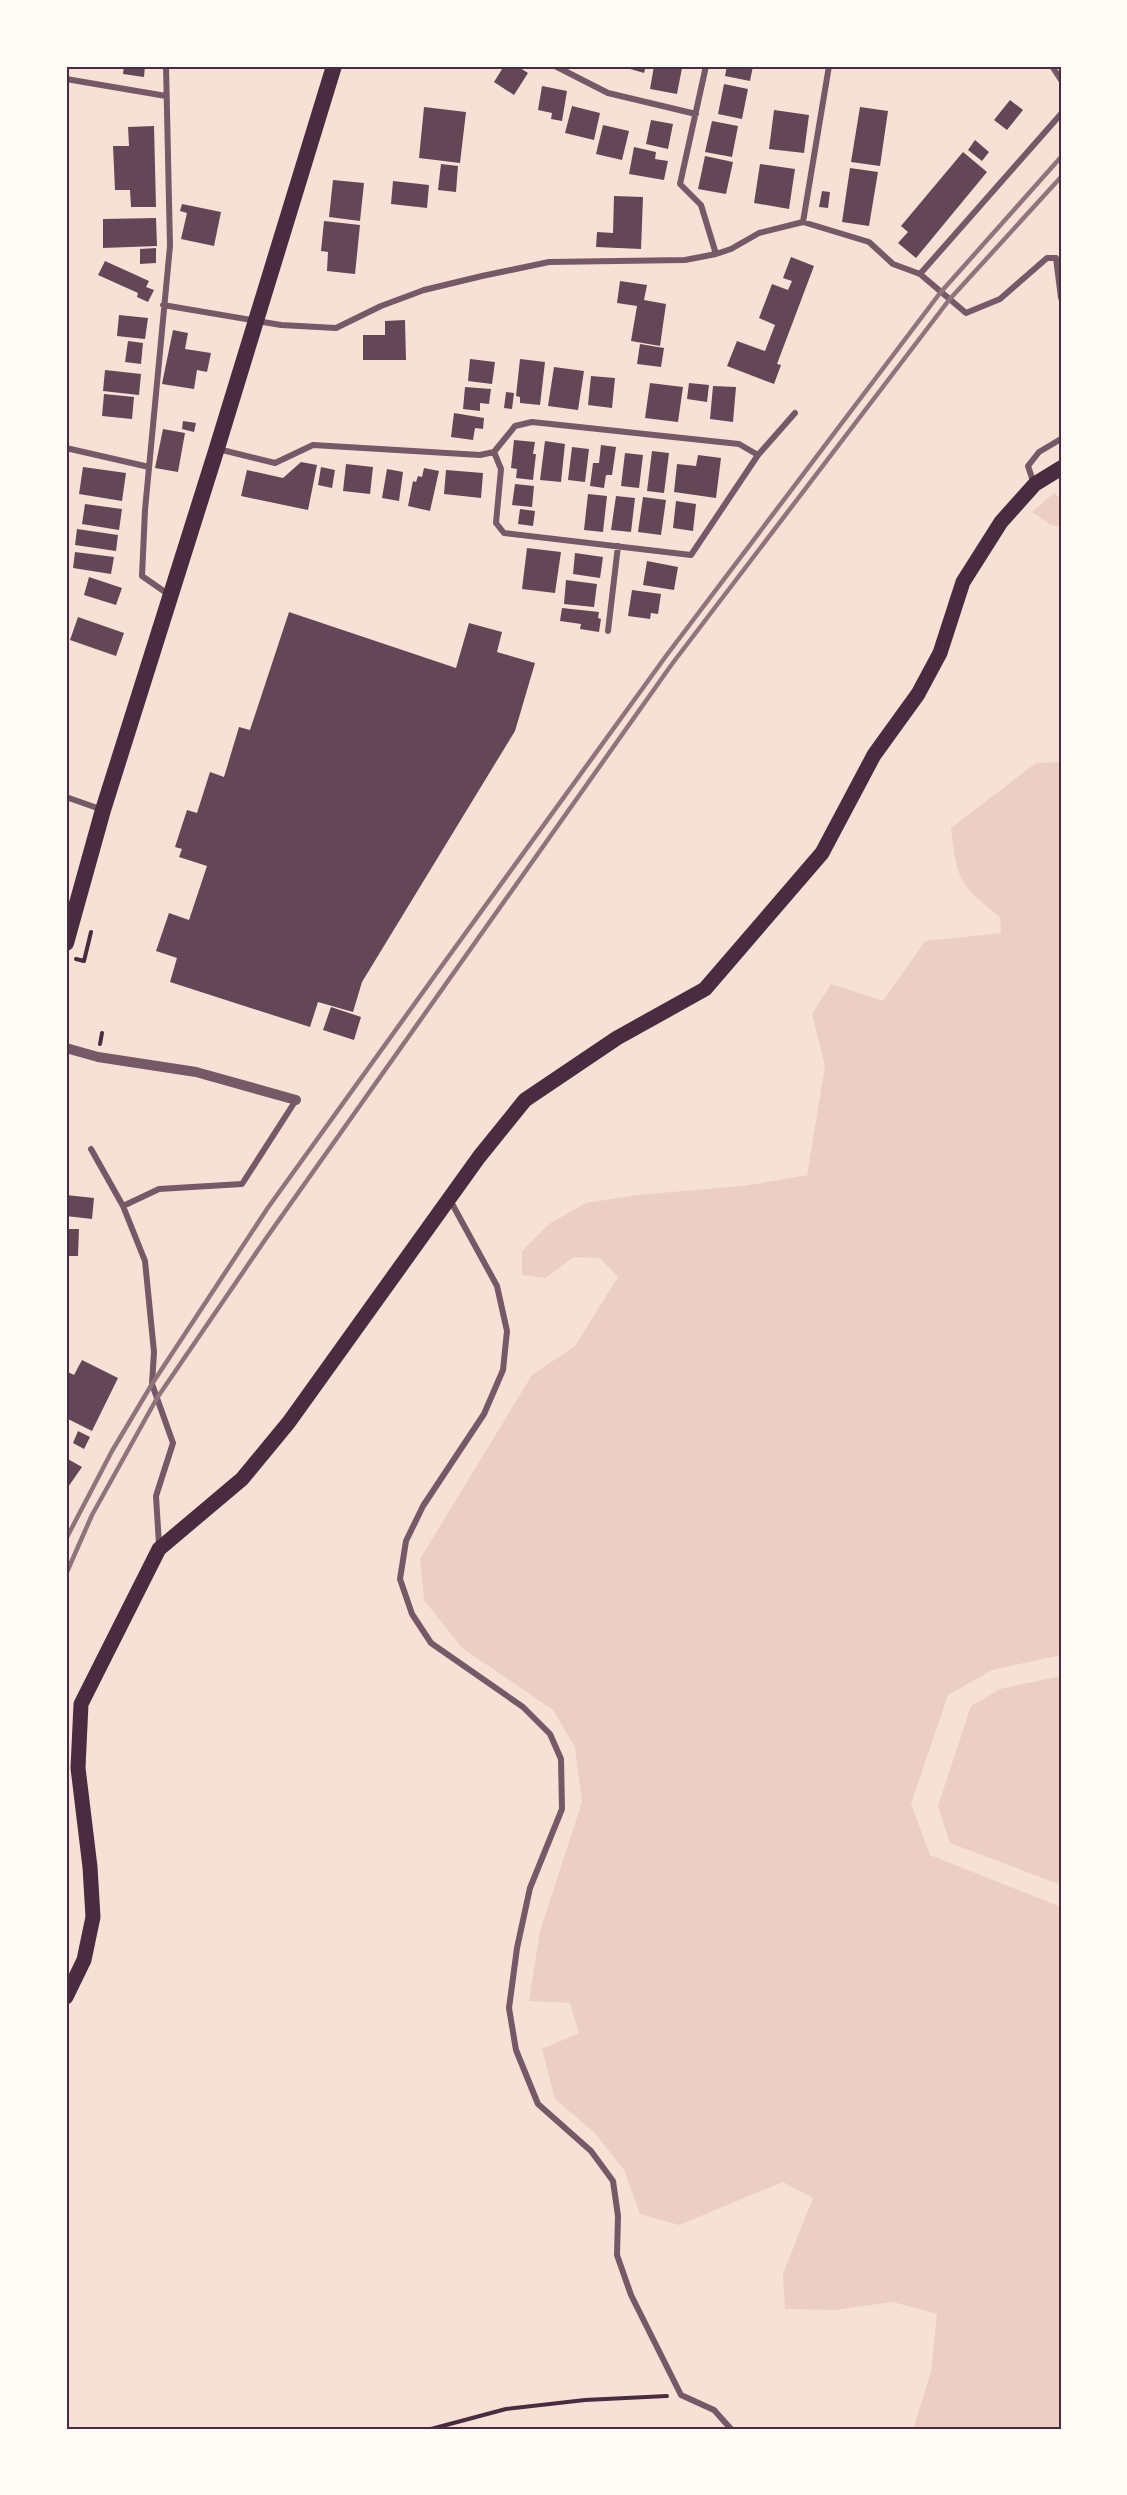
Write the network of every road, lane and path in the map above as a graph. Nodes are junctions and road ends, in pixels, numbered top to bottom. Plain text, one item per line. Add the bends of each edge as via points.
1 (165, 66) edge
2 (334, 66) edge
3 (555, 66) edge
4 (706, 66) edge
5 (829, 66) edge
6 (1052, 66) edge
7 (66, 79) edge
8 (1061, 80) edge
9 (166, 96) junction
10 (696, 114) junction
11 (1061, 114) edge
12 (803, 222) junction
13 (716, 254) junction
14 (920, 274) junction
15 (1061, 298) edge
16 (163, 305) junction
17 (256, 322) junction
18 (795, 413) dead end
19 (1061, 439) edge
20 (66, 448) edge
21 (217, 448) junction
22 (494, 452) junction
23 (758, 455) junction
24 (149, 467) junction
25 (1061, 468) edge
26 (1035, 484) junction
27 (618, 546) junction
28 (171, 597) junction
29 (608, 631) dead end
30 (66, 797) edge
31 (103, 810) junction
32 (93, 923) dead end
33 (66, 943) edge
34 (84, 961) dead end
35 (66, 1048) edge
36 (296, 1100) joint
37 (91, 1149) dead end
38 (449, 1198) junction
39 (123, 1206) junction
40 (159, 1549) junction
41 (66, 1997) edge
42 (681, 2395) junction
43 (431, 2429) edge
44 (731, 2429) edge

1 - 9 street
2 - 17 highway
3 - 10 street via 608,93
4 - 10 street
5 - 12 street
6 - 8 street
7 - 9 street
9 - 16 street via 170,246
10 - 13 street via 680,184 701,205
11 - 14 street
12 - 13 street via 759,233
12 - 14 street via 868,242 893,264
13 - 17 street via 685,260 549,262 424,290 336,328
14 - 15 street via 966,313 1000,299 1047,258 1056,258
16 - 17 street
16 - 24 street
17 - 21 highway
18 - 23 street
19 - 26 street via 1039,452 1028,466
20 - 24 street
21 - 22 street via 275,463 313,445 480,455
21 - 28 highway
22 - 23 street via 515,426 532,422 739,444
22 - 27 street via 501,469 496,523 504,533
23 - 27 street via 691,555
24 - 28 street via 142,576
25 - 26 main road
26 - 38 main road via 1001,522 963,582 940,653 918,694 874,755 822,852 705,989 617,1038 525,1100
27 - 29 street
28 - 31 highway
30 - 31 street
31 - 33 highway
32 - 34 path
35 - 36 street via 98,1057 196,1072
36 - 39 street via 242,1184 159,1189
37 - 39 street
38 - 40 main road via 289,1422 242,1479
38 - 42 street via 497,1286 507,1331 503,1370 484,1414 423,1506 406,1541 400,1578 412,1614 431,1643 523,1707 550,1734 561,1759 562,1809 530,1888 517,1948 509,2008 516,2050 538,2104 591,2151 613,2181 618,2216 617,2255 631,2295
39 - 40 street via 145,1261 154,1352 152,1384 173,1443 156,1496
40 - 41 main road via 81,1704 78,1768 93,1917 84,1960
42 - 43 path via 506,2409
42 - 44 street via 714,2410

